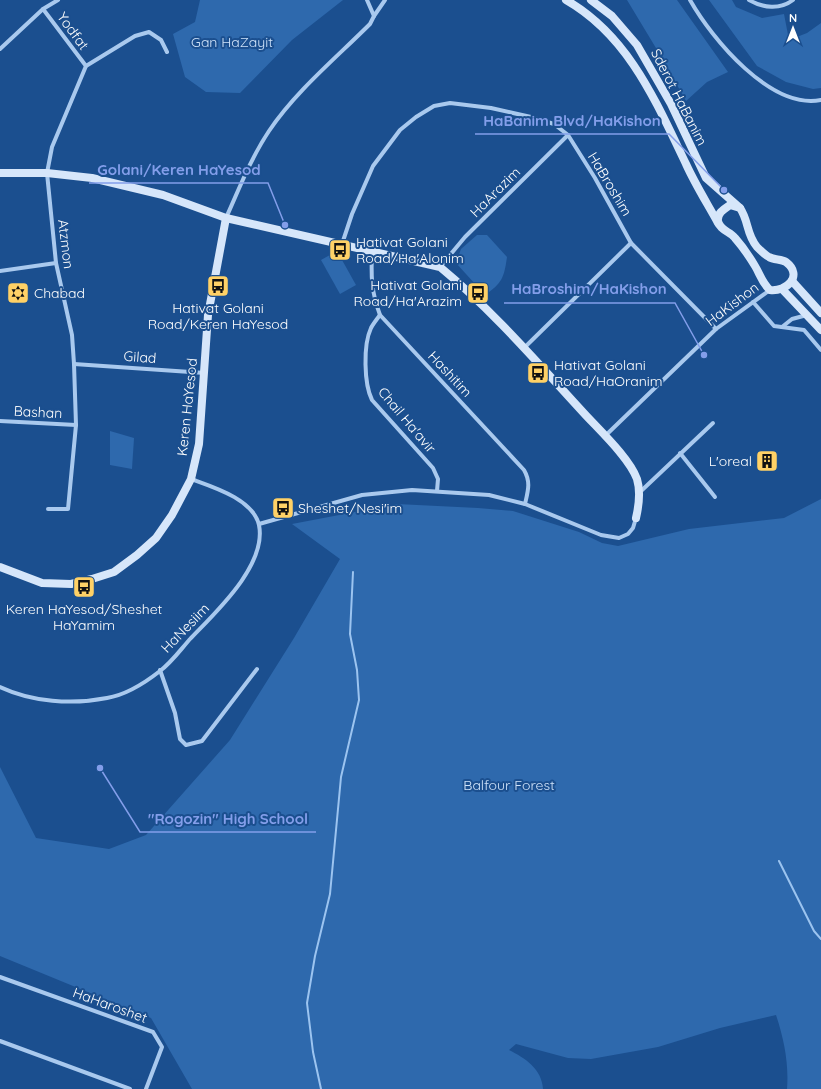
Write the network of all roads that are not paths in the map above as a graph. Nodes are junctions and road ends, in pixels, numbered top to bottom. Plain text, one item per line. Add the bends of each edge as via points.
1 (58, 0) edge
2 (367, 0) edge
3 (385, 0) edge
4 (566, 0) edge
5 (591, 0) edge
6 (690, 0) edge
7 (749, 0) edge
8 (793, 0) edge
9 (44, 9) junction
10 (374, 16) junction
11 (0, 49) edge
12 (167, 52) dead end
13 (86, 66) junction
14 (821, 100) edge
15 (568, 135) junction
16 (0, 173) edge
17 (47, 173) junction
18 (740, 208) junction
19 (226, 218) junction
20 (718, 222) junction
21 (631, 242) junction
22 (342, 244) junction
23 (372, 251) junction
24 (56, 263) junction
25 (440, 266) junction
26 (0, 271) edge
27 (792, 281) junction
28 (782, 289) junction
29 (770, 290) junction
30 (753, 302) junction
31 (821, 313) edge
32 (380, 315) junction
33 (807, 316) junction
34 (782, 327) junction
35 (716, 329) junction
36 (821, 330) edge
37 (524, 348) junction
38 (821, 350) edge
39 (74, 364) junction
40 (205, 373) junction
41 (0, 421) edge
42 (713, 423) dead end
43 (76, 425) junction
44 (605, 436) junction
45 (680, 453) junction
46 (191, 479) junction
47 (437, 491) junction
48 (640, 492) junction
49 (715, 497) dead end
50 (525, 504) junction
51 (48, 509) dead end
52 (636, 518) joint
53 (259, 524) junction
54 (0, 567) edge
55 (257, 669) dead end
56 (160, 670) junction
57 (0, 687) edge
58 (0, 977) edge
59 (0, 1041) edge
60 (130, 1089) edge
61 (146, 1089) edge

1 - 9 street
2 - 10 street
3 - 10 street
4 - 20 street, Sderot HaBanim via 582,9 604,28 625,52 651,92
5 - 18 street, Sderot HaBanim via 612,16 638,45 671,104 706,178
6 - 14 street via 728,52 755,79 802,101
7 - 8 street via 758,5 774,7 788,4
9 - 11 street
9 - 13 street, Yodfat
10 - 19 street via 370,24 301,92 270,130 249,166
12 - 13 street via 161,40 149,32 135,36
13 - 17 street, Atzmon via 52,147
15 - 21 street, HaBroshim
15 - 22 street, HaBroshim via 554,124 491,108 450,103 434,106 400,130 387,145 373,166
15 - 25 street, HaArazim via 465,237
16 - 17 street
17 - 19 street via 131,186
17 - 24 street, Atzmon
18 - 20 street via 730,205 723,209 718,216
18 - 27 street via 746,217 748,233 757,246 768,257 786,262 792,271
19 - 22 street
19 - 40 street, Keren HaYesod via 208,315
20 - 29 street, Sderot HaBanim via 722,229 734,236
21 - 35 street, HaBroshim
21 - 37 street
22 - 23 street
23 - 25 street
23 - 32 street, Hashitim via 370,280
24 - 26 street
24 - 39 street, Atzmon via 72,335
25 - 37 street
27 - 28 street
27 - 31 street
28 - 29 street
28 - 33 street
29 - 30 street, HaKishon
30 - 34 street via 774,326
30 - 35 street, HaKishon
32 - 47 street, Chail Ha'avir via 368,338 365,378 368,391 372,400 433,468 438,479
32 - 50 street, Hashitim via 524,470 529,478
33 - 34 street via 792,319
33 - 36 street
34 - 38 street via 804,330
35 - 44 street, HaKishon
37 - 44 street
39 - 40 street, Gilad
39 - 43 street, Atzmon
40 - 46 street, Keren HaYesod via 199,444
41 - 43 street, Bashan
42 - 45 street
43 - 51 street, Atzmon via 68,509
44 - 48 street via 630,466
45 - 48 street
45 - 49 street
46 - 53 street via 231,494 248,508
46 - 54 street, Keren HaYesod via 172,515 156,538 114,572 71,584 42,583
47 - 50 street via 489,495
47 - 53 street via 412,490 362,495
48 - 52 street
50 - 52 street via 601,536 619,538 628,534
53 - 56 street, HaNesiim via 254,558 230,598
55 - 56 street via 202,741 186,745 180,739 175,713
56 - 57 street, HaNesiim via 131,689 100,699 45,700
58 - 61 street, HaHaroshet via 154,1032 162,1047
59 - 60 street

